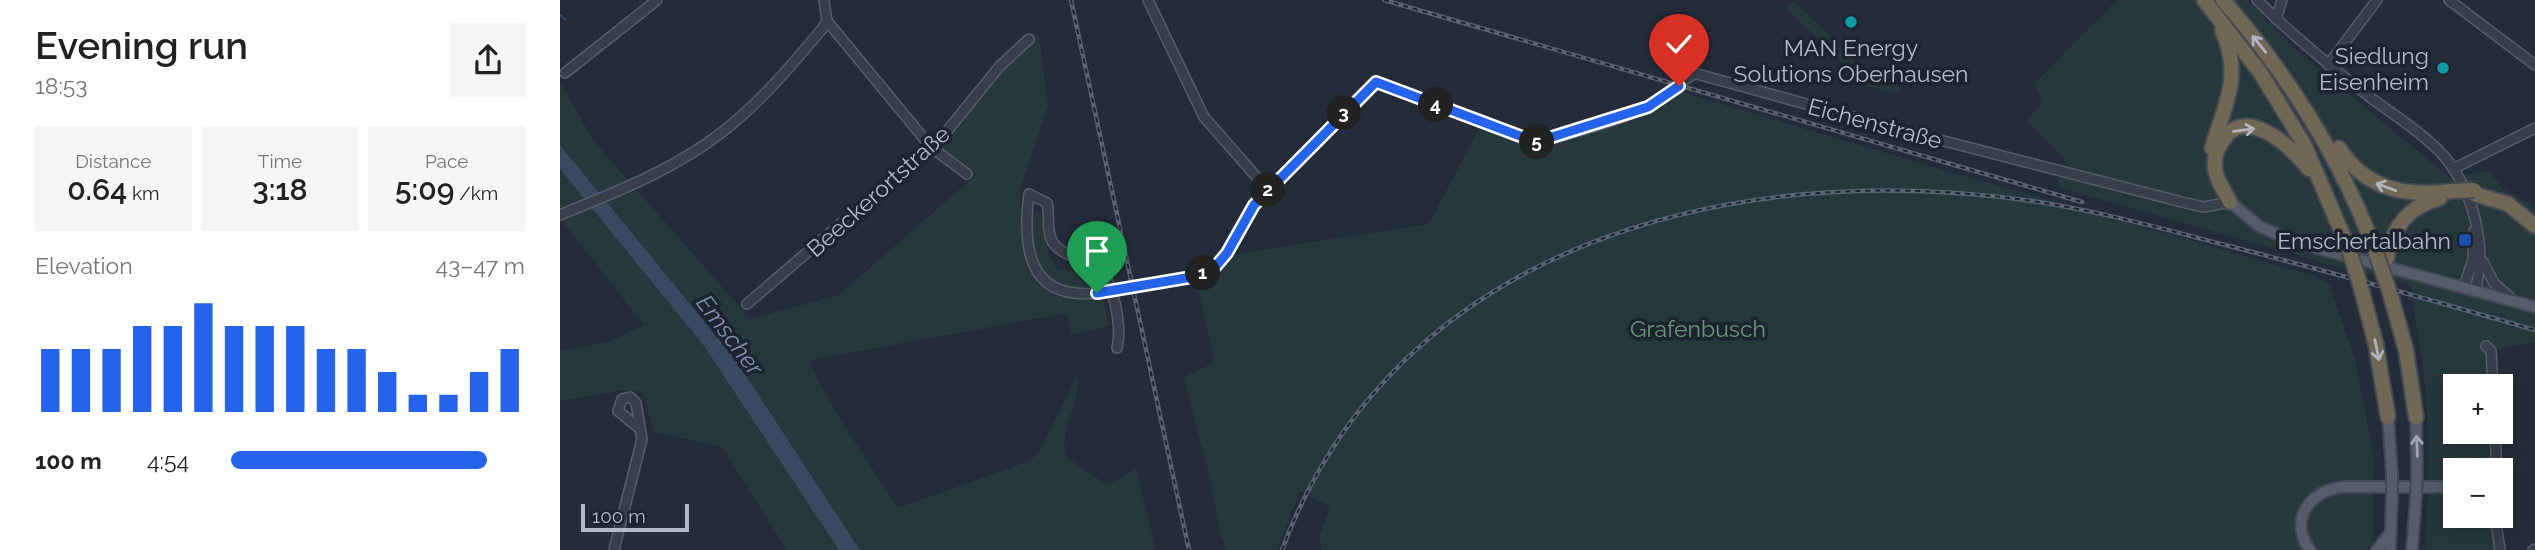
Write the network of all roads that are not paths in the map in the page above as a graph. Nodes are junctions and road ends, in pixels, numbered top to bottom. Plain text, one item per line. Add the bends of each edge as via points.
1 (657, 0) edge
2 (824, 0) edge
3 (1148, 0) edge
4 (2204, 0) edge
5 (2223, 0) edge
6 (2258, 0) edge
7 (2282, 0) edge
8 (2377, 0) edge
9 (2449, 0) edge
10 (2220, 18) junction
11 (2276, 19) junction
12 (827, 21) junction
13 (1029, 39) dead end
14 (2328, 65) junction
15 (2535, 65) edge
16 (565, 73) dead end
17 (2294, 90) junction
18 (2535, 128) edge
19 (931, 147) junction
20 (2453, 169) junction
21 (967, 174) dead end
22 (2323, 186) junction
23 (1268, 190) junction
24 (2474, 192) junction
25 (2454, 193) junction
26 (2230, 202) junction
27 (560, 215) edge
28 (2535, 218) edge
29 (2474, 222) junction
30 (2535, 226) edge
31 (2382, 257) junction
32 (2482, 260) junction
33 (2470, 289) junction
34 (2514, 301) junction
35 (747, 304) dead end
36 (2535, 307) edge
37 (2486, 346) dead end
38 (1117, 348) dead end
39 (2492, 374) edge
40 (2388, 417) joint
41 (2416, 417) joint
42 (639, 428) dead end
43 (2443, 487) edge
44 (2497, 528) edge
45 (2391, 532) junction
46 (2413, 548) edge
47 (614, 550) edge
48 (2310, 550) edge
49 (2377, 550) edge
50 (2390, 550) edge
51 (2500, 550) edge

1 - 16 street
2 - 12 street
3 - 23 street via 1204,117
4 - 10 highway
17 -> 5 highway
6 - 11 street
7 - 11 street
8 - 14 street
9 - 15 street
10 - 22 highway via 2276,97
10 - 26 highway via 2233,78 2210,167 2216,185
11 - 14 street
12 - 19 street
12 - 27 street via 781,77 728,128 674,164
13 - 19 street, Beeckerortstraße
14 - 20 street via 2418,134
25 -> 17 highway via 2409,193 2368,179 2347,161 2309,102
17 - 31 highway via 2346,179
18 - 20 street
19 - 21 street
19 - 35 street, Beeckerortstraße
20 - 29 street
26 -> 22 highway via 2216,176 2215,160 2226,136 2245,127 2264,130 2286,144
22 -> 40 highway, bridge via 2360,284
23 - 26 street, Eichenstraße via 1376,82 1542,142 1648,107 1697,74 2182,202 2204,207
23 - 38 street, bridge via 1248,212 1216,266 1166,282 1097,293 1063,293 1040,276 1027,237 1029,194 1047,203 1055,245 1106,276 1117,323
24 - 25 highway, bridge
24 - 28 highway via 2506,198
24 - 30 highway via 2508,204
25 - 31 highway via 2421,204 2405,216
26 - 33 main road via 2259,226 2291,241
29 - 32 street
29 - 33 street
31 - 41 highway, bridge via 2406,350
32 - 33 street
32 - 34 street via 2494,283
33 - 34 main road
34 - 36 main road
37 - 39 street via 2491,352
40 - 45 main road, bridge
46 -> 41 main road, bridge
42 - 47 street via 641,447
43 - 48 main road via 2343,487 2319,493 2302,517 2302,535
44 - 51 street
45 - 49 main road
45 - 50 main road

